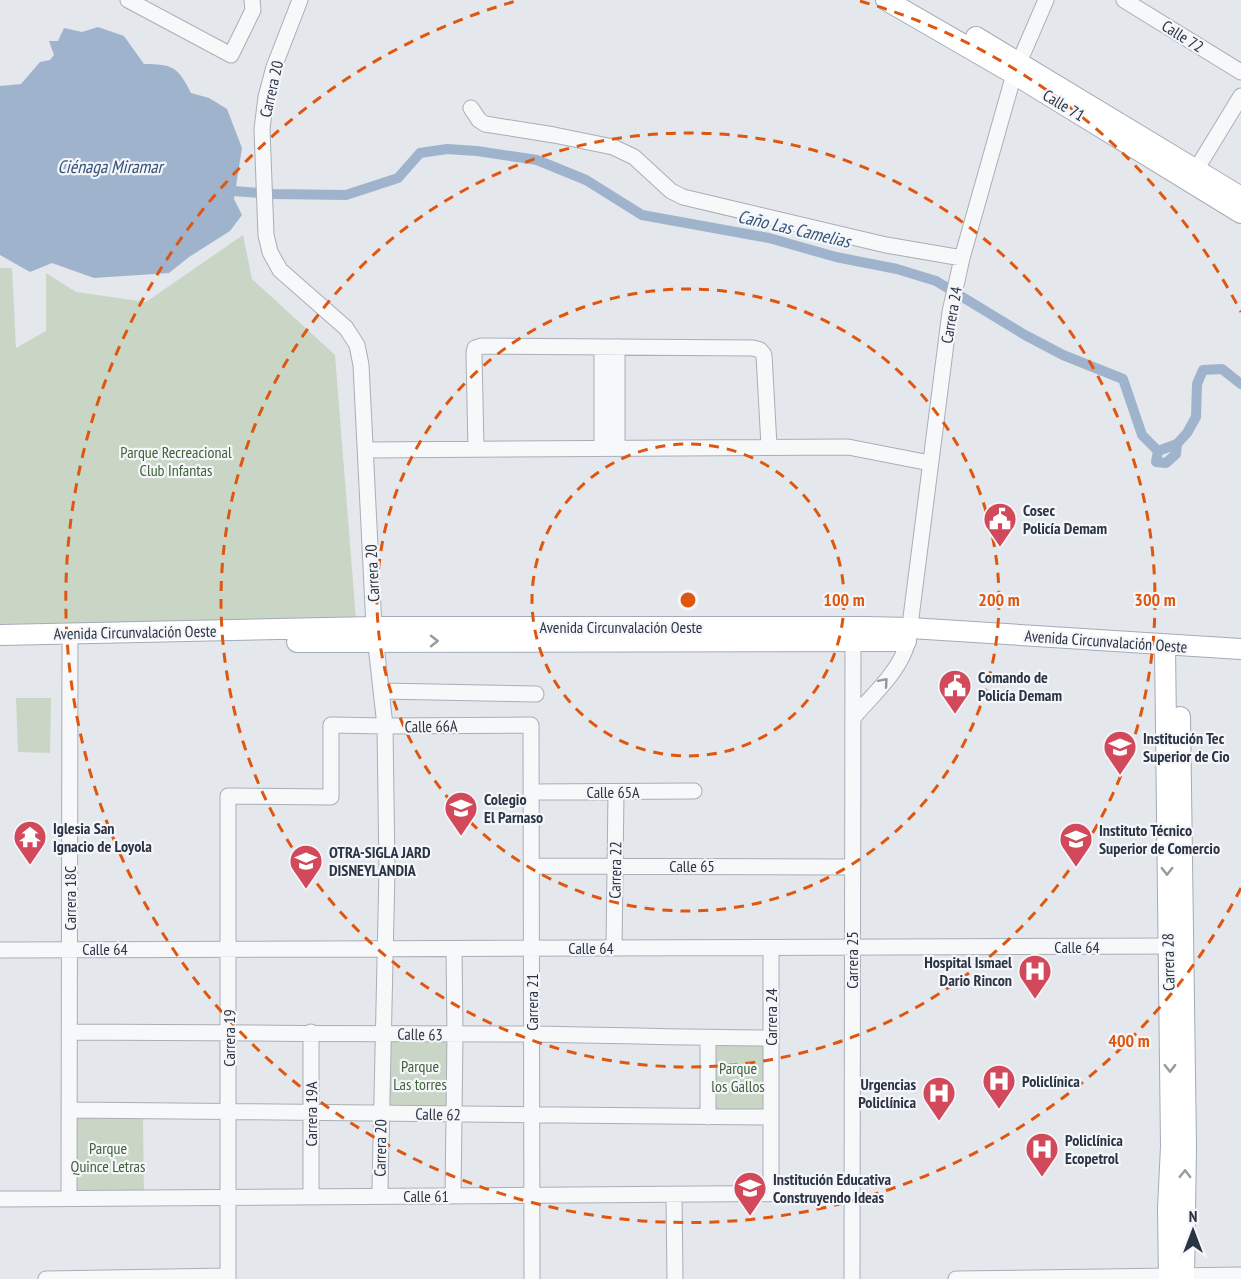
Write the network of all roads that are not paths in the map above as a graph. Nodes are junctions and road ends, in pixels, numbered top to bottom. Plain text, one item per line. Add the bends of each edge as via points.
1 (128, 0) edge
2 (252, 0) edge
3 (300, 0) edge
4 (886, 0) edge
5 (911, 0) edge
6 (1046, 0) edge
7 (1124, 0) edge
8 (1016, 67) junction
9 (1241, 72) edge
10 (1241, 96) edge
11 (471, 108) dead end
12 (1192, 175) junction
13 (1241, 197) edge
14 (1241, 213) edge
15 (962, 258) junction
16 (610, 347) junction
17 (769, 446) junction
18 (610, 447) junction
19 (476, 449) junction
20 (366, 450) junction
21 (930, 463) junction
22 (375, 634) junction
23 (0, 635) edge
24 (909, 635) junction
25 (70, 639) junction
26 (853, 641) junction
27 (0, 646) edge
28 (1241, 649) edge
29 (1172, 652) junction
30 (1241, 663) edge
31 (382, 691) junction
32 (536, 694) dead end
33 (853, 718) junction
34 (531, 725) joint
35 (385, 726) junction
36 (694, 791) dead end
37 (531, 792) junction
38 (616, 792) junction
39 (228, 796) joint
40 (615, 865) junction
41 (532, 866) junction
42 (853, 867) junction
43 (1175, 946) junction
44 (384, 948) junction
45 (532, 948) junction
46 (614, 948) junction
47 (771, 948) junction
48 (852, 948) junction
49 (229, 949) junction
50 (454, 949) junction
51 (0, 950) edge
52 (70, 950) junction
53 (69, 1032) junction
54 (311, 1032) junction
55 (382, 1033) junction
56 (229, 1034) junction
57 (455, 1034) junction
58 (532, 1034) junction
59 (708, 1038) junction
60 (771, 1038) junction
61 (69, 1110) junction
62 (228, 1111) junction
63 (310, 1112) junction
64 (381, 1114) junction
65 (455, 1114) junction
66 (532, 1116) junction
67 (708, 1116) junction
68 (771, 1117) junction
69 (380, 1188) dead end
70 (771, 1193) junction
71 (852, 1193) junction
72 (674, 1194) junction
73 (532, 1195) junction
74 (453, 1196) junction
75 (228, 1197) junction
76 (311, 1197) junction
77 (69, 1198) junction
78 (0, 1199) edge
79 (1241, 1275) edge
80 (228, 1277) edge
81 (1176, 1277) edge
82 (45, 1279) edge
83 (532, 1279) edge
84 (675, 1279) edge
85 (852, 1279) edge
86 (956, 1279) edge

1 - 2 street via 231,55 253,10
3 - 20 street, Carrera 20 via 266,96 262,129 264,216 270,252 280,270 346,328 357,345
4 - 8 main road, Calle 71
5 - 8 main road, Calle 71
6 - 8 street, Carrera 24
7 - 9 street, Calle 72
8 - 12 main road, Calle 71
8 - 15 street, Carrera 24
10 - 12 street
11 - 15 street via 485,124 613,147 634,157 683,197 885,245
12 - 13 main road, Calle 71
12 - 14 main road, Calle 71
15 - 21 street, Carrera 24 via 950,312
16 - 17 street via 760,350 764,355
16 - 18 street
16 - 19 street via 475,348
17 - 18 street
17 - 21 street via 848,447
18 - 19 street
19 - 20 street
20 - 22 street, Carrera 20
21 - 24 street, Carrera 24
22 - 24 main road, Avenida Circunvalación Oeste
22 - 25 main road, Avenida Circunvalación Oeste
22 -> 26 main road, Avenida Circunvalación Oeste
22 - 31 street, Carrera 20
23 - 25 main road, Avenida Circunvalación Oeste
24 - 26 main road, Avenida Circunvalación Oeste
24 - 29 main road, Avenida Circunvalación Oeste
33 -> 24 street, Carrera 24 via 898,666
25 - 27 main road, Avenida Circunvalación Oeste
25 - 52 street, Carrera 18C
26 - 33 street, Carrera 25
28 - 29 main road, Avenida Circunvalación Oeste
29 - 30 main road, Avenida Circunvalación Oeste
29 - 43 main road, Carrera 28
31 - 32 street
31 - 35 street, Carrera 20
33 - 42 street, Carrera 25
34 - 35 street, Calle 66A
34 - 37 street, Carrera 21
35 - 39 street, Calle 66A via 331,724 330,797
35 - 44 street, Carrera 20
36 - 38 street, Calle 65A
37 - 38 street, Calle 65A
37 - 41 street, Carrera 21
38 - 40 street, Carrera 22
39 - 49 street, Carrera 19
40 - 41 street, Calle 65
40 - 42 street, Calle 65
40 - 46 street, Carrera 22
41 - 45 street, Carrera 21
42 - 48 street, Carrera 25
43 - 48 street, Calle 64
43 - 81 main road, Carrera 28 via 1186,1146
44 - 49 street, Calle 64
44 - 50 street, Calle 64
44 - 55 street, Carrera 20
45 - 46 street, Calle 64
45 - 50 street, Calle 64
45 - 58 street, Carrera 21
46 - 47 street, Calle 64
47 - 48 street, Calle 64
47 - 60 street, Carrera 24
48 - 71 street, Carrera 25
49 - 52 street, Calle 64
49 - 56 street, Carrera 19
50 - 57 street
51 - 52 street, Calle 64
52 - 53 street, Carrera 18C
53 - 56 street, Calle 63
53 - 61 street, Carrera 18C
54 - 55 street, Calle 63
54 - 56 street, Calle 63
54 - 63 street, Carrera 19A
55 - 57 street, Calle 63
55 - 64 street, Carrera 20
56 - 62 street, Carrera 19
57 - 58 street, Calle 63
57 - 65 street
58 - 59 street, Calle 63
58 - 66 street, Carrera 21
59 - 60 street, Calle 63
59 - 67 street
60 - 68 street, Carrera 24
61 - 62 street, Calle 62
61 - 77 street, Carrera 18C
62 - 63 street, Calle 62
62 - 75 street, Carrera 19
63 - 64 street, Calle 62
63 - 76 street, Carrera 19A
64 - 65 street, Calle 62
64 - 69 street, Carrera 20
65 - 66 street, Calle 62
65 - 74 street
66 - 67 street, Calle 62
66 - 73 street, Carrera 21
67 - 68 street, Calle 62
68 - 70 street, Carrera 24
70 - 71 street, Calle 61
70 - 72 street, Calle 61
71 - 85 street, Carrera 25
72 - 73 street, Calle 61
72 - 84 street
73 - 74 street, Calle 61
73 - 83 street, Carrera 21
74 - 76 street, Calle 61
75 - 76 street, Calle 61
75 - 77 street, Calle 61
75 - 80 street, Carrera 19
77 - 78 street, Calle 61
79 - 81 street
80 - 82 street
81 - 86 street

